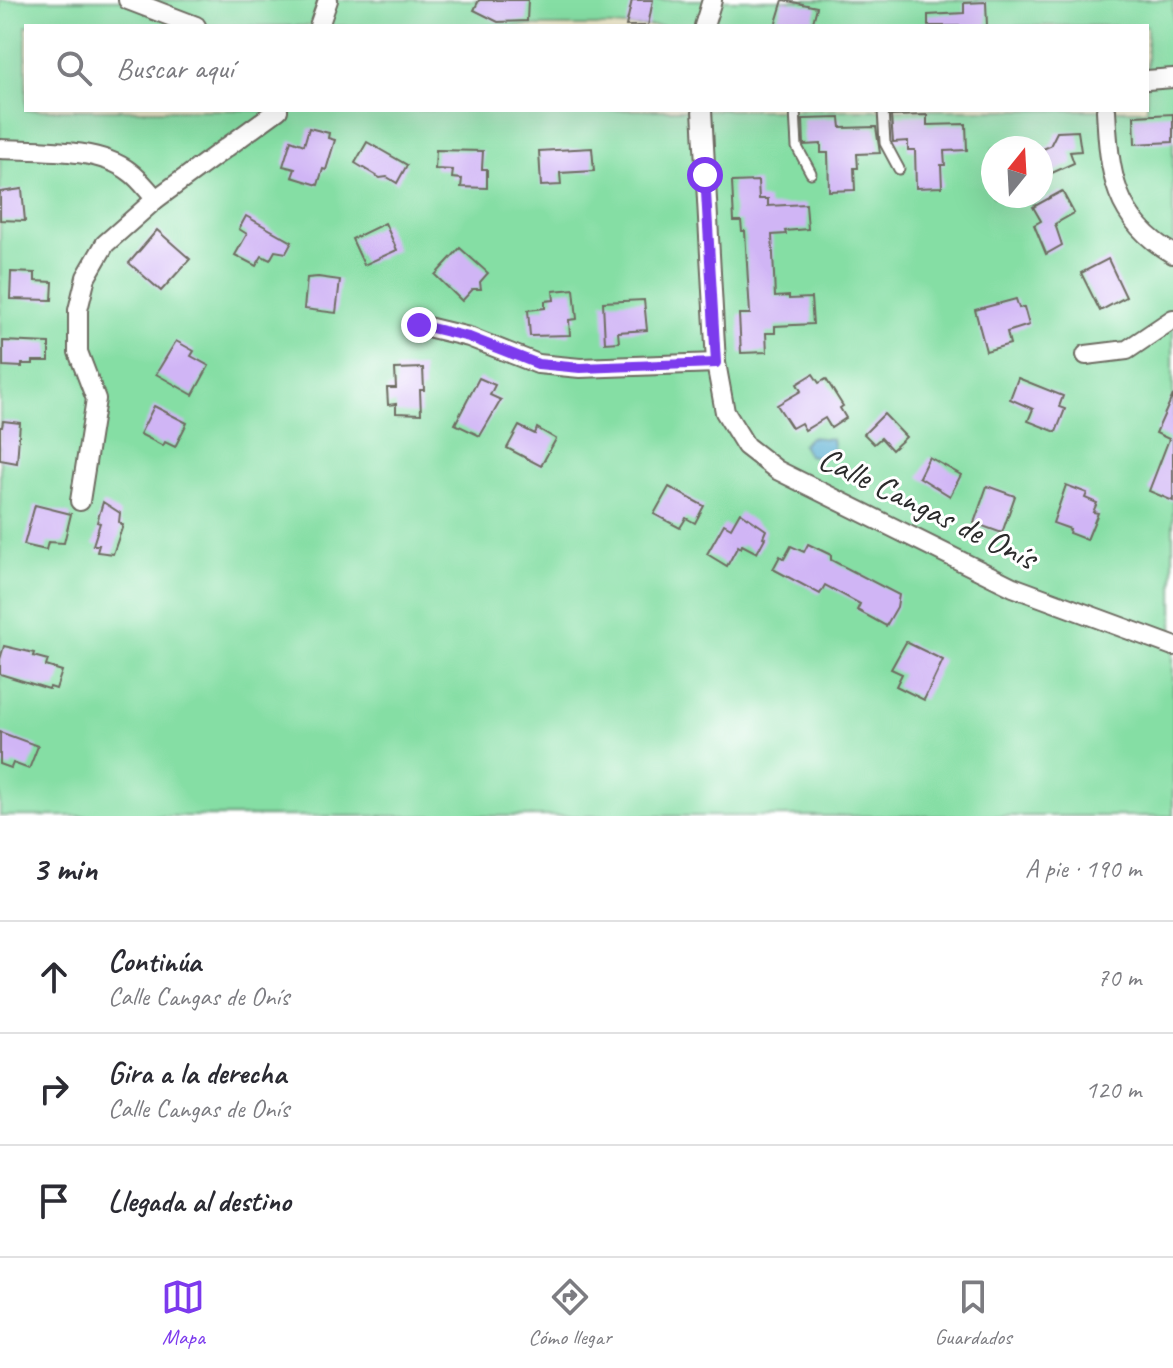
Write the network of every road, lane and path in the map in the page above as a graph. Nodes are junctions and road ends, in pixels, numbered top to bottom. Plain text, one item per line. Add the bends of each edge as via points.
1 (128, 0) edge
2 (328, 0) edge
3 (712, 0) edge
4 (191, 24) edge
5 (320, 24) edge
6 (705, 24) edge
7 (1173, 78) edge
8 (1149, 80) edge
9 (275, 112) edge
10 (702, 112) edge
11 (795, 112) edge
12 (883, 112) edge
13 (1106, 112) edge
14 (0, 149) edge
15 (899, 169) dead end
16 (811, 173) dead end
17 (156, 199) junction
18 (1173, 254) edge
19 (1173, 319) edge
20 (419, 325) dead end
21 (1086, 355) dead end
22 (716, 363) junction
23 (80, 501) dead end
24 (1173, 646) edge

1 - 4 street
2 - 5 street
3 - 6 street
7 - 8 street
9 - 17 street
10 - 22 street, Calle Cangas de Onís
11 - 16 lane via 797,147
12 - 15 lane via 885,143
13 - 18 street via 1108,160 1116,190 1135,222
14 - 17 street via 70,152 108,160 129,171
17 - 23 street via 105,244 86,277 78,310 78,352 96,399
19 - 21 street via 1127,350
20 - 22 street via 469,337 538,364 580,368
22 - 24 street, Calle Cangas de Onís via 725,412 746,446 777,470 1013,587

